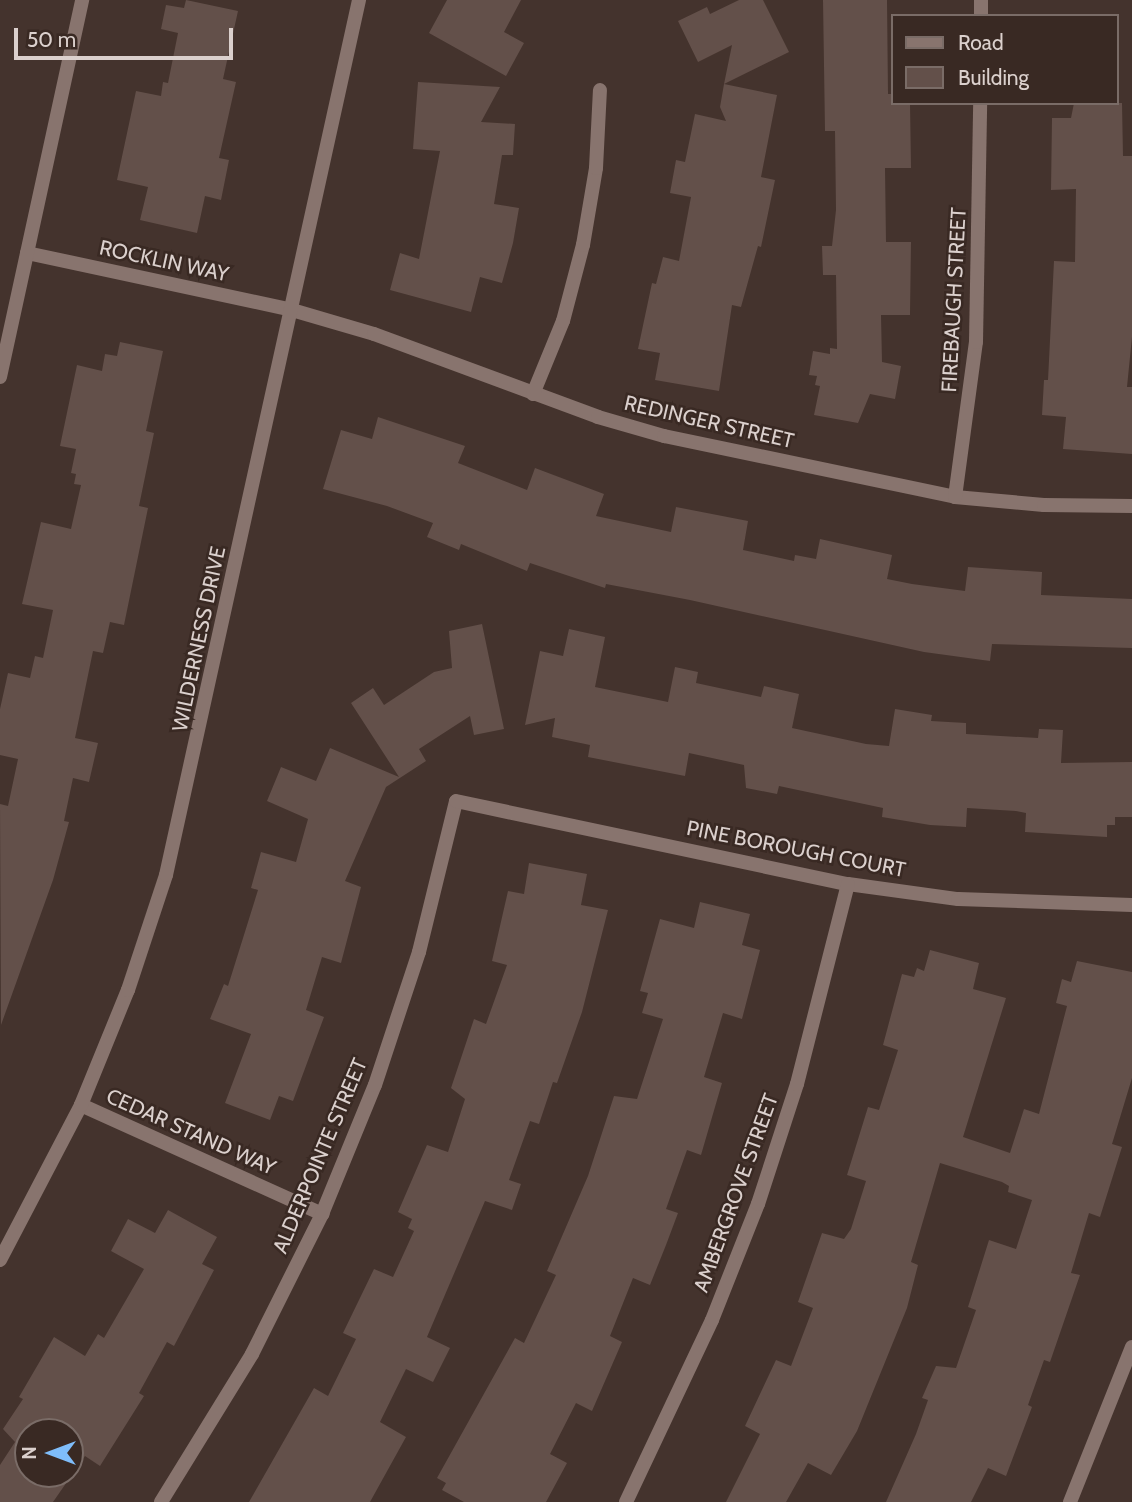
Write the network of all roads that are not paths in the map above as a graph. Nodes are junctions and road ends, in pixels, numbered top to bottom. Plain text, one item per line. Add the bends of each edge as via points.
1 (82, 0) edge
2 (359, 0) edge
3 (600, 90) dead end
4 (981, 105) edge
5 (27, 253) junction
6 (292, 310) junction
7 (0, 377) edge
8 (533, 394) junction
9 (955, 497) junction
10 (1132, 506) edge
11 (457, 801) joint
12 (849, 884) junction
13 (1132, 905) edge
14 (80, 1105) junction
15 (322, 1214) junction
16 (0, 1261) edge
17 (1132, 1347) edge
18 (161, 1502) edge
19 (626, 1502) edge
20 (1070, 1502) edge

1 - 5 street
2 - 6 street, WILDERNESS DRIVE
3 - 8 street via 596,168 583,245 562,321
4 - 9 street, FIREBAUGH STREET via 976,342
5 - 6 street, ROCKLIN WAY
5 - 7 street
6 - 8 street, REDINGER STREET via 408,346
6 - 14 street, WILDERNESS DRIVE via 166,875 128,990
8 - 9 street, REDINGER STREET via 664,436
9 - 10 street, REDINGER STREET
11 - 12 street, PINE BOROUGH COURT
11 - 15 street, ALDERPOINTE STREET via 419,952 375,1085
12 - 13 street, PINE BOROUGH COURT via 958,899
12 - 19 street, AMBERGROVE STREET via 797,1084 758,1203 707,1333
14 - 15 street, CEDAR STAND WAY
14 - 16 street, WILDERNESS DRIVE
15 - 18 street, ALDERPOINTE STREET via 252,1354
17 - 20 street

